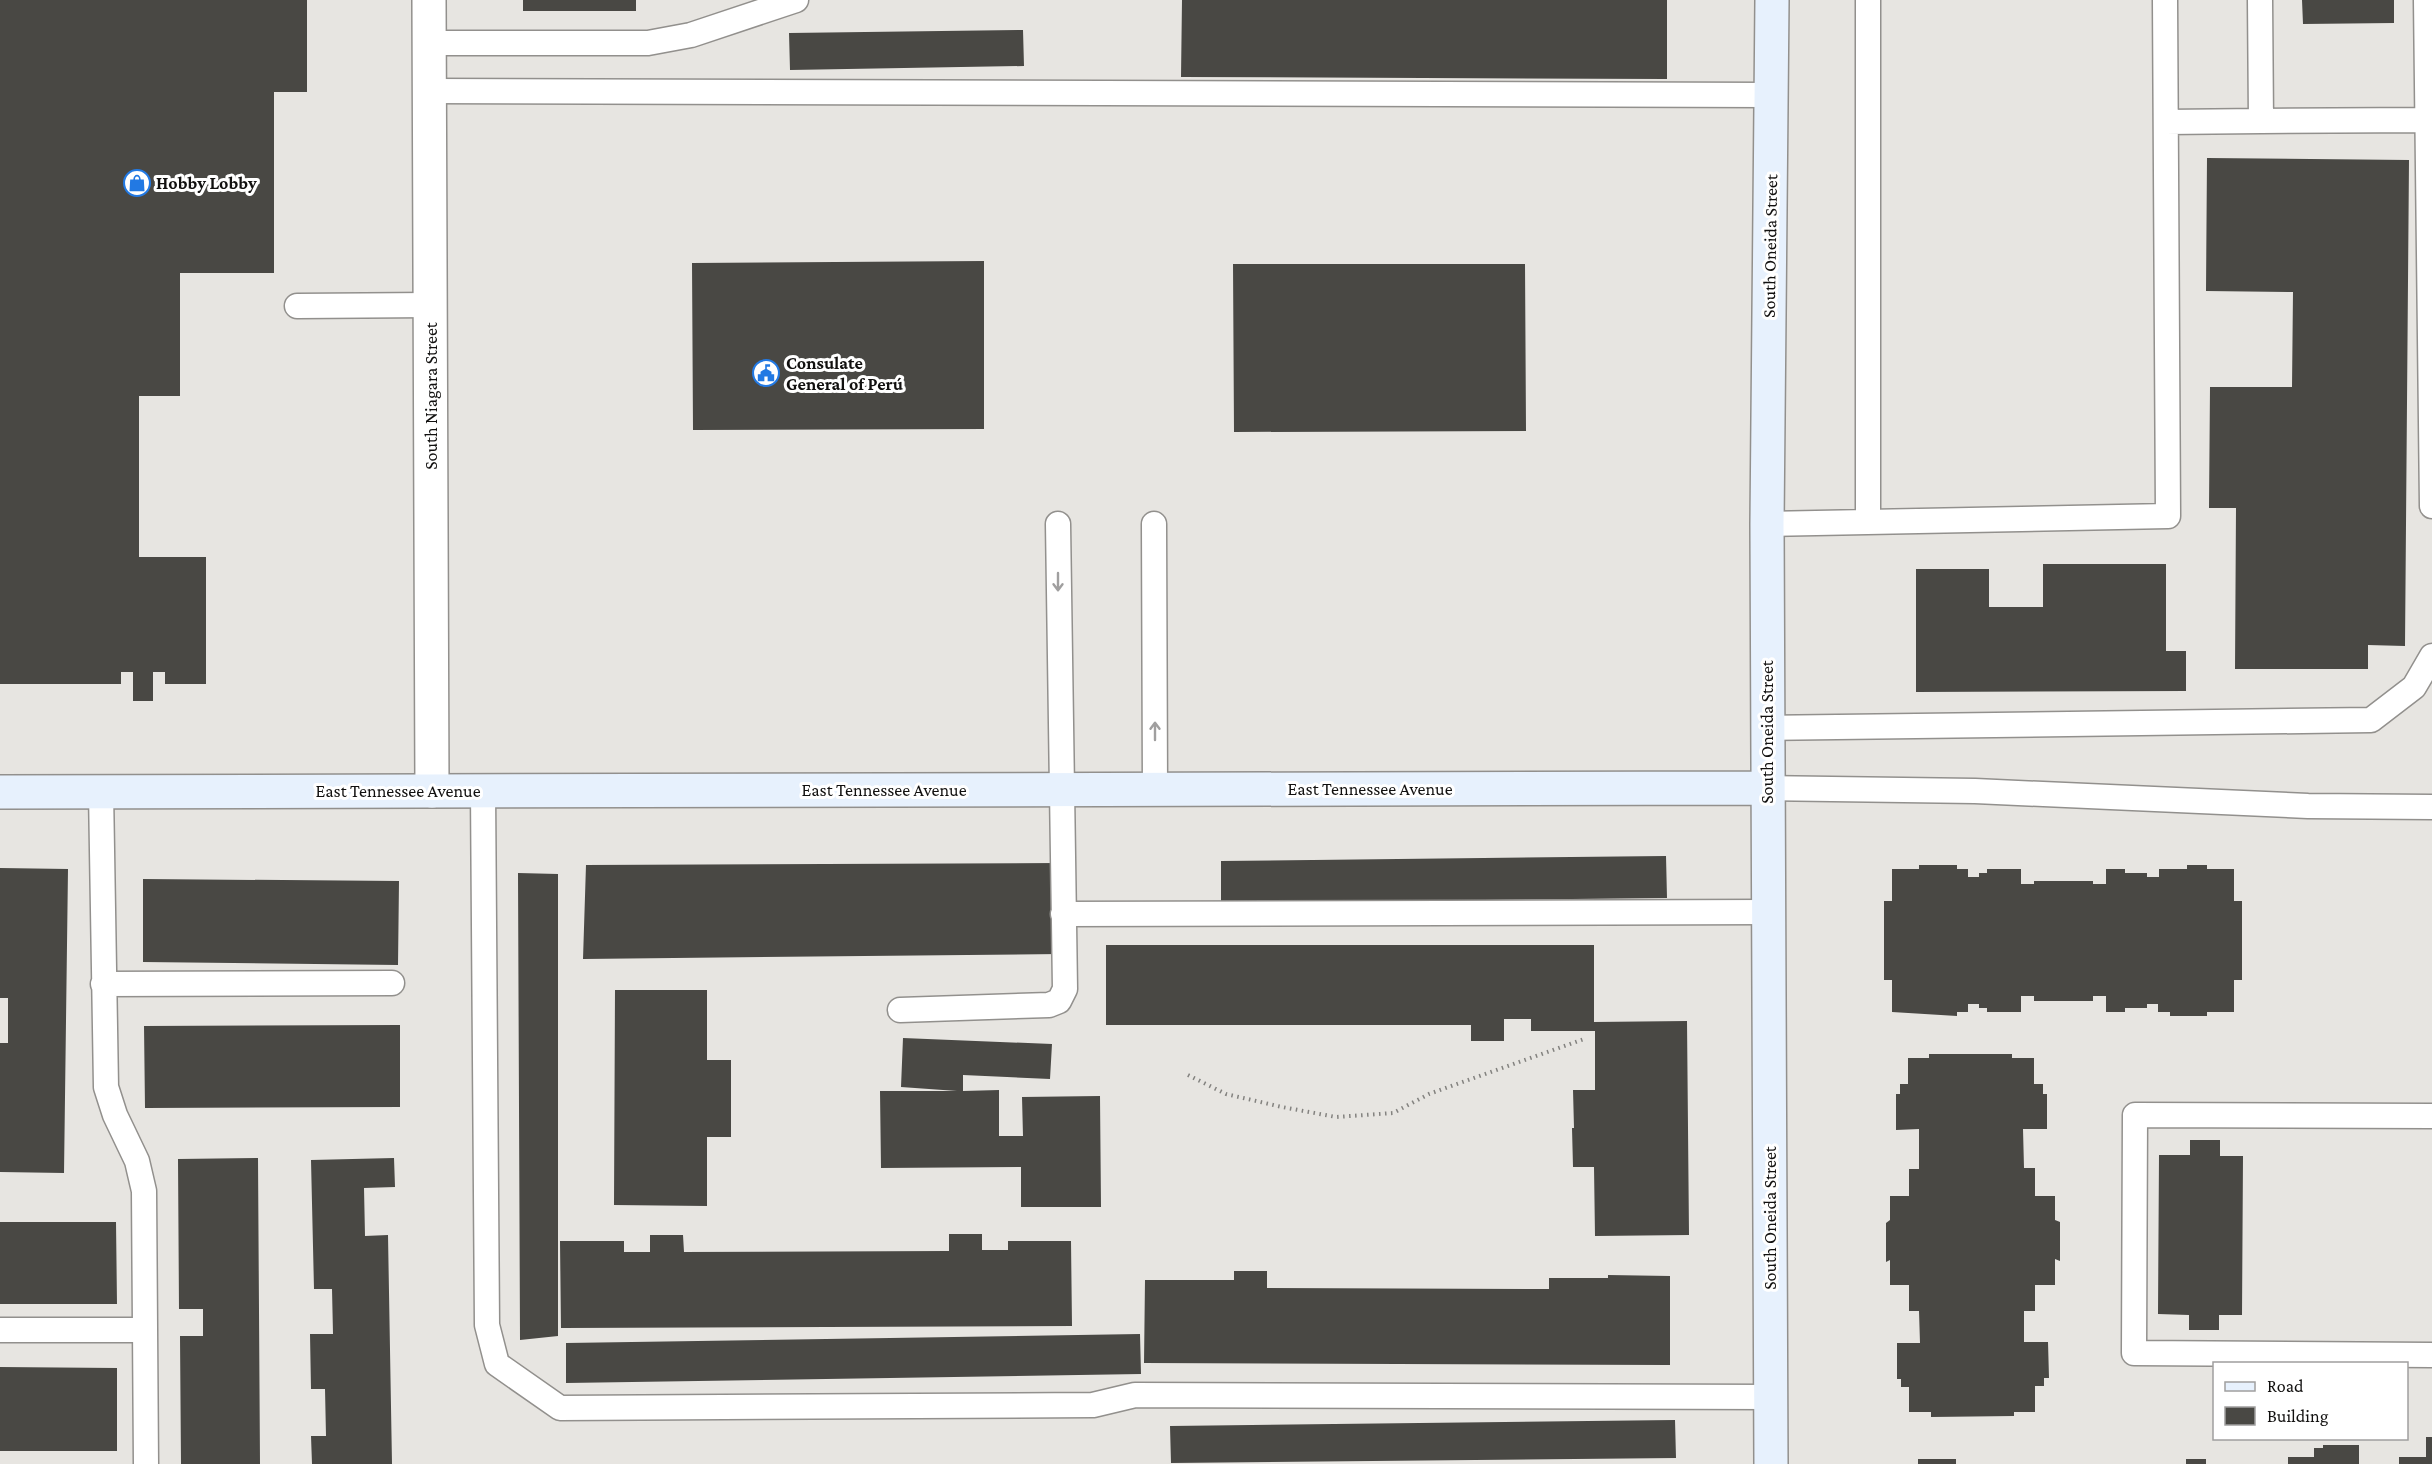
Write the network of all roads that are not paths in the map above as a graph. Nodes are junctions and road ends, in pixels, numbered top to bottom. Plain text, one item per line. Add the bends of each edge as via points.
1 (429, 0) edge
2 (795, 0) edge
3 (1772, 0) edge
4 (1868, 0) edge
5 (2165, 0) edge
6 (2260, 0) edge
7 (2426, 0) edge
8 (430, 43) junction
9 (430, 91) junction
10 (1772, 95) junction
11 (2427, 120) junction
12 (2261, 121) junction
13 (2166, 122) junction
14 (431, 305) junction
15 (297, 306) dead end
16 (2432, 507) edge
17 (1868, 522) junction
18 (1058, 524) dead end
19 (1154, 524) dead end
20 (1767, 524) junction
21 (2432, 656) edge
22 (1767, 728) junction
23 (1767, 788) junction
24 (1063, 789) junction
25 (1155, 789) junction
26 (483, 790) junction
27 (101, 791) junction
28 (432, 791) junction
29 (0, 792) edge
30 (2432, 807) edge
31 (1768, 912) junction
32 (1063, 914) junction
33 (392, 983) dead end
34 (103, 984) junction
35 (900, 1010) dead end
36 (2432, 1116) edge
37 (0, 1330) edge
38 (144, 1330) junction
39 (2432, 1355) edge
40 (1771, 1397) junction
41 (146, 1464) edge
42 (1771, 1464) edge

1 - 8 street, South Niagara Street
2 - 8 lane via 691,35 648,43
3 - 10 street, South Oneida Street
4 - 17 lane
5 - 13 lane
6 - 12 lane
7 - 11 lane
8 - 9 street, South Niagara Street
9 - 10 lane
9 - 14 street, South Niagara Street
10 - 20 street, South Oneida Street
11 - 12 lane
11 - 16 lane
12 - 13 lane
13 - 17 lane via 2168,516
14 - 15 lane
14 - 28 street, South Niagara Street
17 - 20 lane
18 -> 24 lane
25 -> 19 lane
20 - 22 street, South Oneida Street
21 - 22 lane via 2414,687 2371,720
22 - 23 street, South Oneida Street
23 - 25 street, East Tennessee Avenue
23 - 30 lane via 1975,790 2308,806
23 - 31 street, South Oneida Street
24 - 25 street, East Tennessee Avenue
24 - 26 street, East Tennessee Avenue
24 - 32 lane
26 - 28 street, East Tennessee Avenue
26 - 40 lane via 487,1325 497,1364 560,1408 1093,1405 1135,1395
27 - 28 street, East Tennessee Avenue
27 - 29 street, East Tennessee Avenue
27 - 34 lane
31 - 32 lane
31 - 40 street, South Oneida Street
32 - 35 lane via 1065,989 1059,1001 1048,1005
33 - 34 lane
34 - 38 lane via 106,1087 137,1161 144,1191
36 - 39 lane via 2135,1115 2134,1353
37 - 38 lane
38 - 41 lane
40 - 42 street, South Oneida Street

